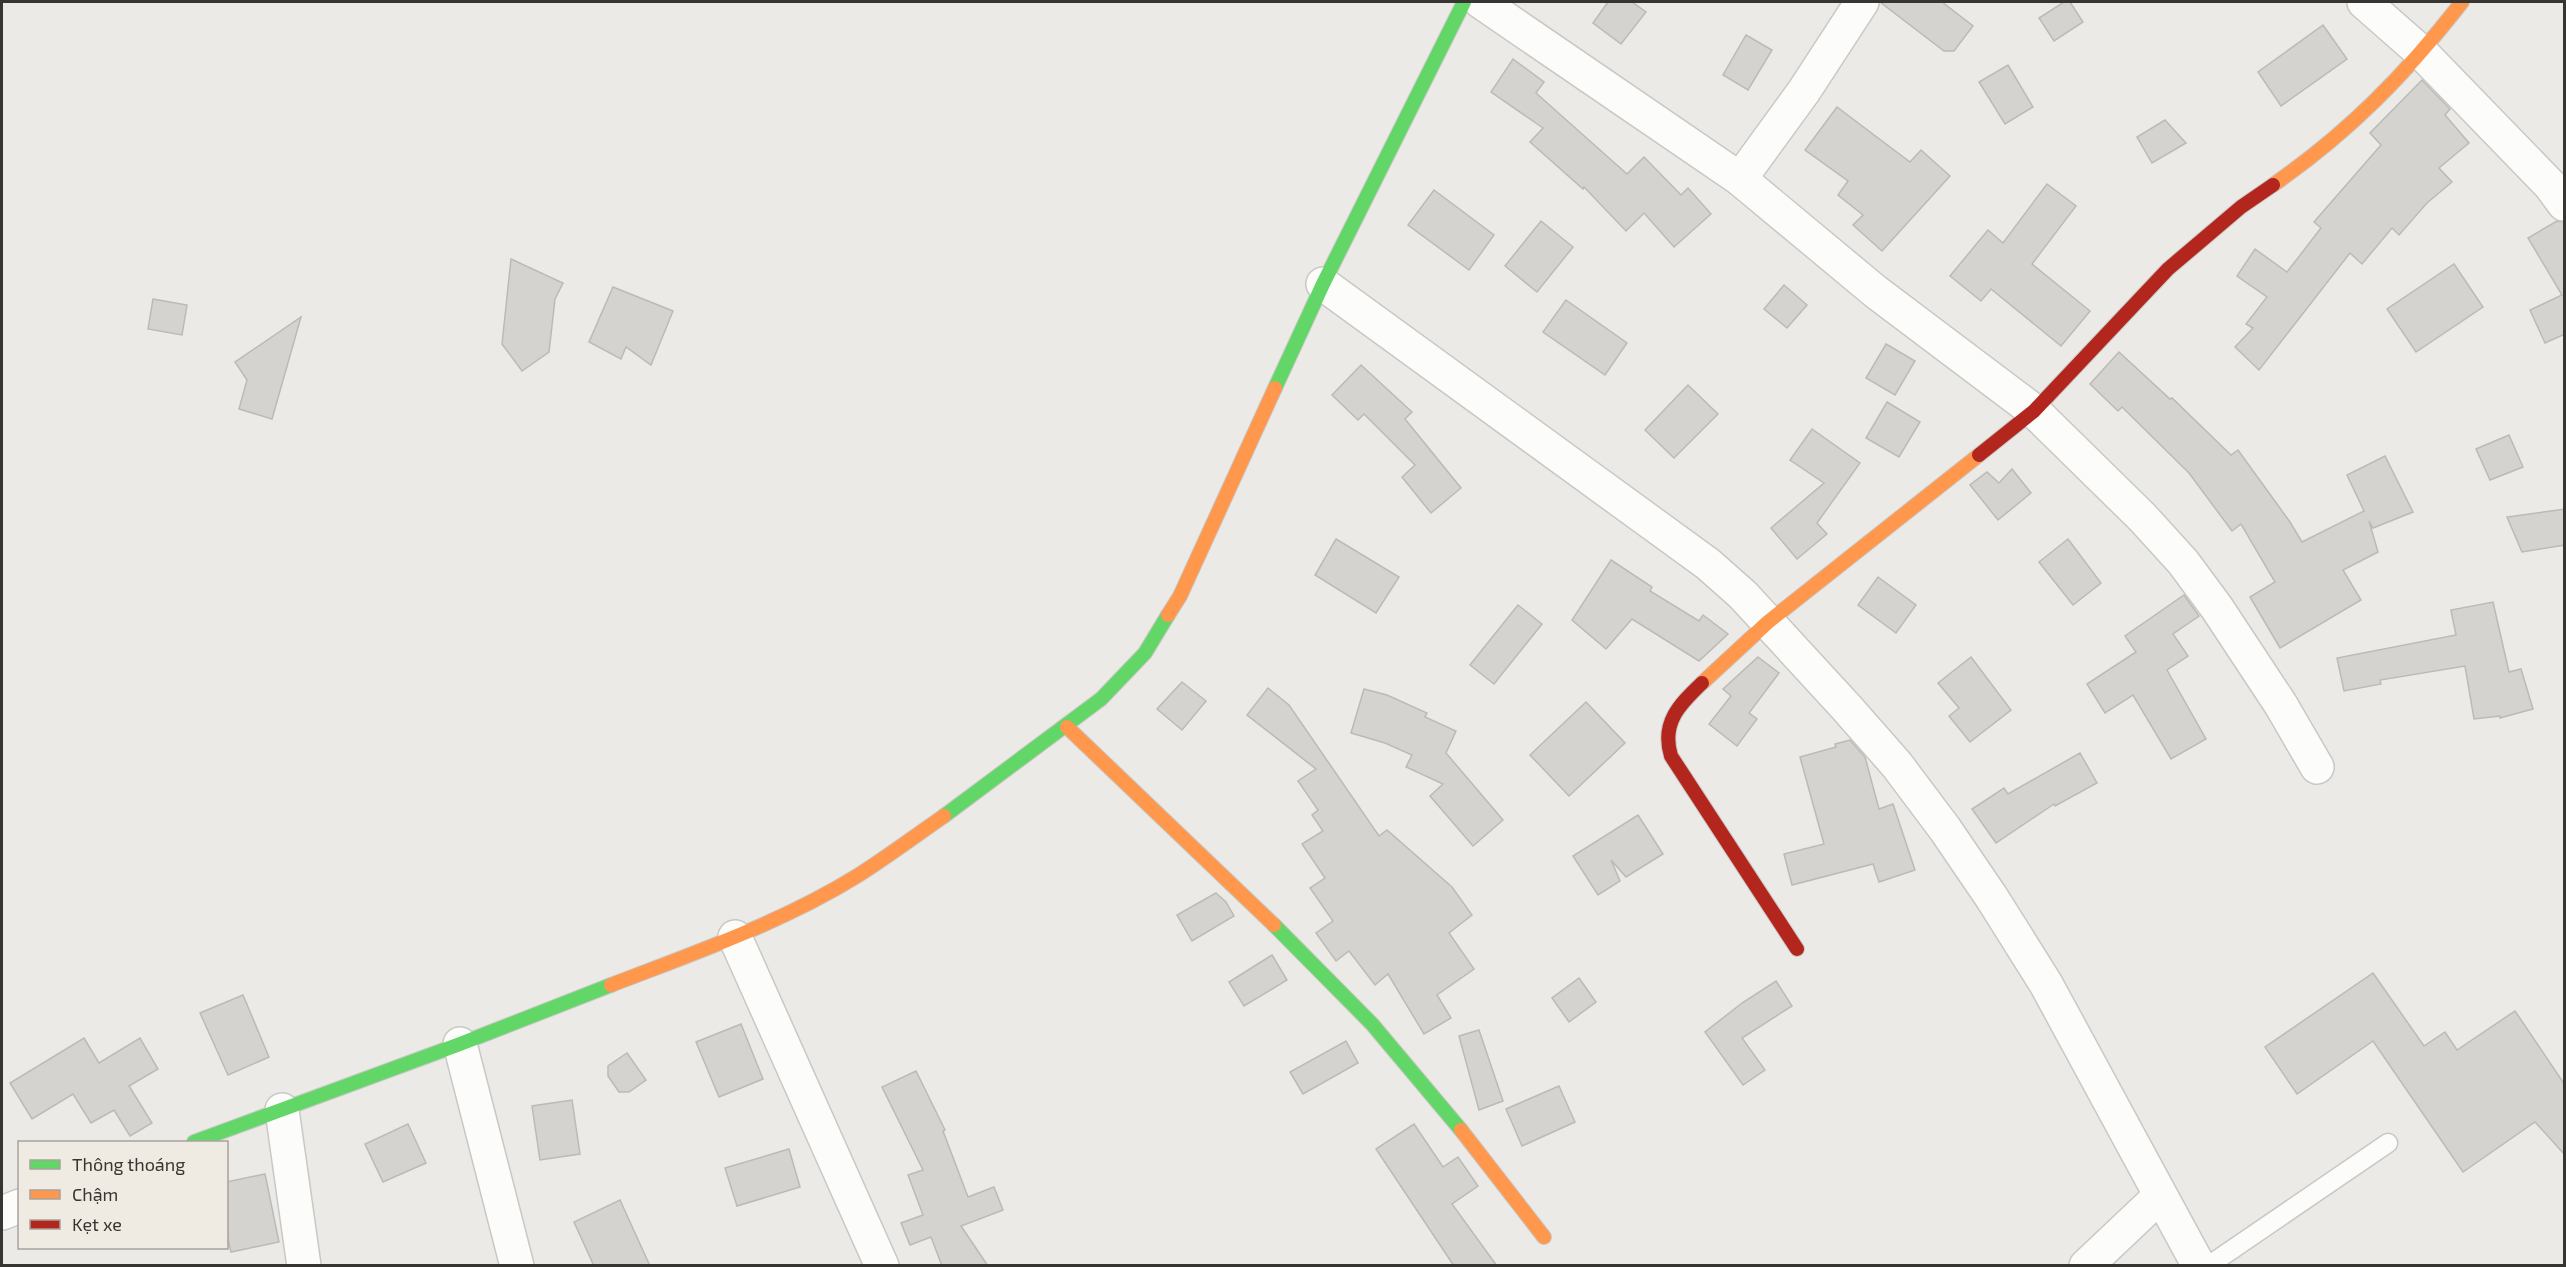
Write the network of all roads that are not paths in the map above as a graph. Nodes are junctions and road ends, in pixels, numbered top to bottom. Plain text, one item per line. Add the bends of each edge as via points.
1 (1464, 2) edge
2 (1481, 2) edge
3 (1862, 2) edge
4 (2364, 2) edge
5 (2462, 2) edge
6 (2422, 53) junction
7 (1740, 179) junction
8 (2565, 204) edge
9 (1323, 284) junction
10 (2034, 411) junction
11 (1768, 622) junction
12 (1067, 727) junction
13 (2317, 767) dead end
14 (735, 937) junction
15 (1797, 949) dead end
16 (460, 1044) junction
17 (282, 1110) junction
18 (199, 1141) edge
19 (2388, 1143) dead end
20 (2160, 1196) junction
21 (18, 1207) edge
22 (2, 1213) edge
23 (1544, 1237) dead end
24 (304, 1266) edge
25 (517, 1266) edge
26 (882, 1266) edge
27 (2085, 1266) edge
28 (2199, 1266) edge
29 (2208, 1266) edge

1 - 9 street
2 - 7 street
3 - 7 street
4 - 6 street
5 - 6 street
6 - 8 street
6 - 10 street via 2340,136 2241,207 2168,269
7 - 10 street via 1876,292
9 - 11 street via 1674,537 1734,587
9 - 12 street via 1162,628 1125,676
10 - 11 street
10 - 13 street via 2183,562 2281,705
11 - 15 street via 1677,710 1666,740 1684,777
11 - 20 street via 1897,765 1992,898 2090,1061
12 - 14 street via 857,876
12 - 23 street via 1236,886 1372,1023
14 - 16 street
14 - 26 street
16 - 17 street
16 - 25 street
17 - 18 street
17 - 24 street
19 - 29 lane
20 - 27 street
20 - 28 street
21 - 22 street

